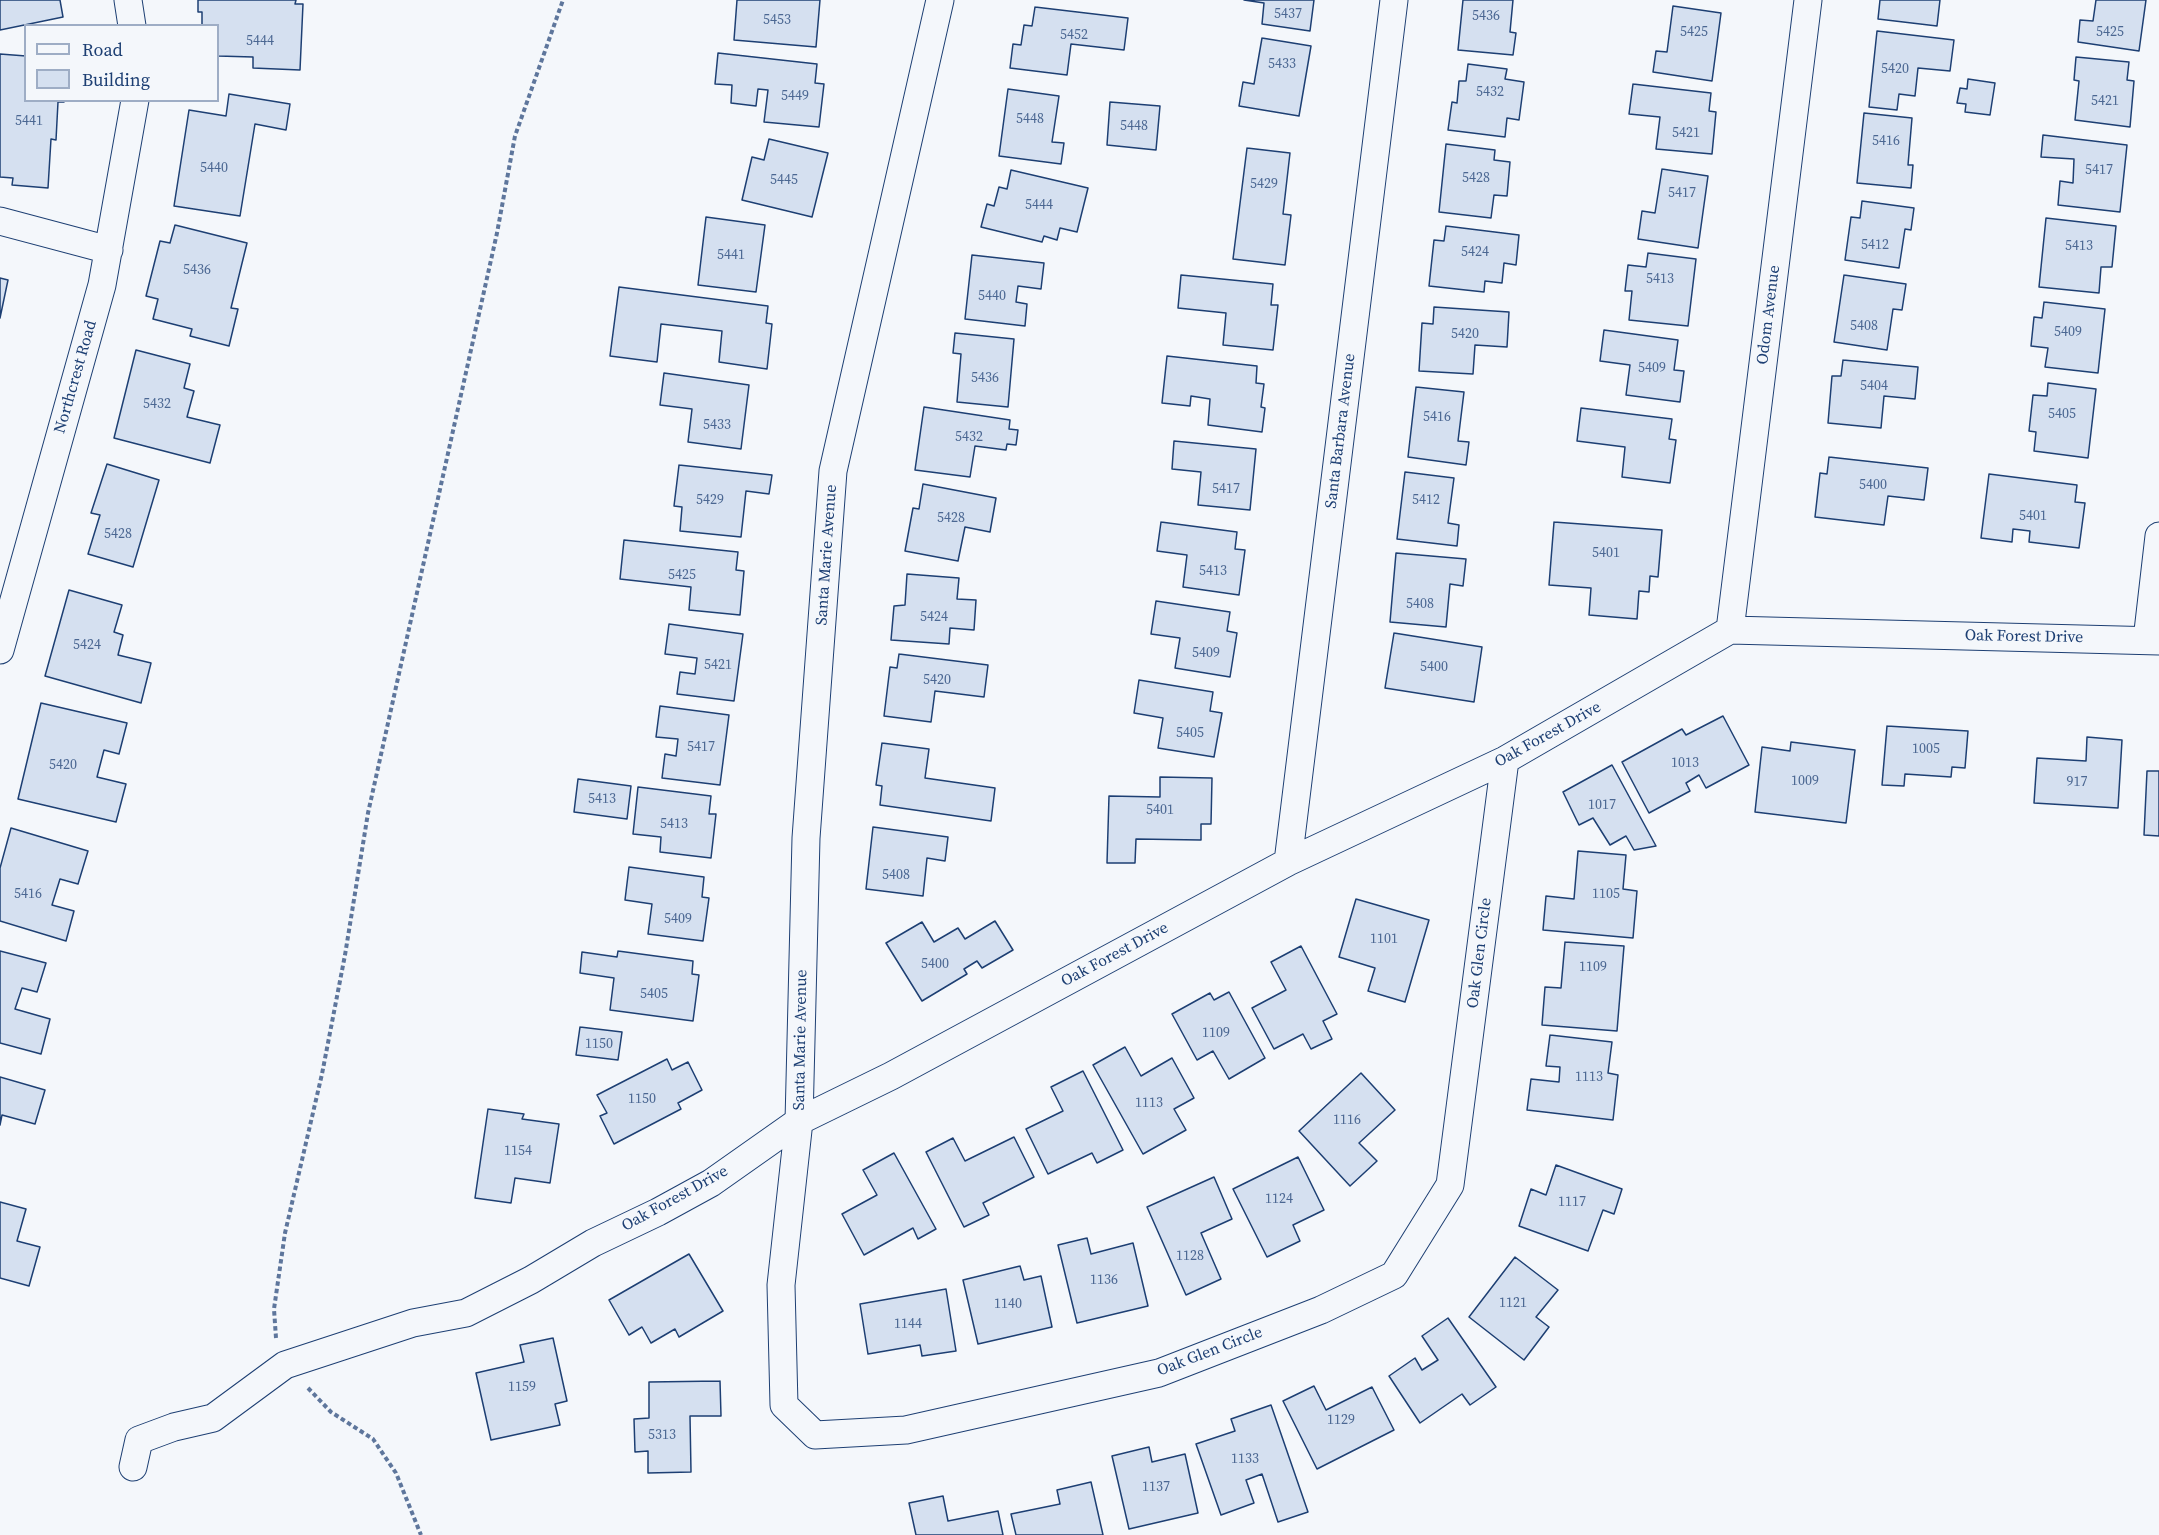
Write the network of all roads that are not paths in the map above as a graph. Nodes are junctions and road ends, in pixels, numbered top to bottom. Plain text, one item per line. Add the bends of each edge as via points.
1 (128, 0) edge
2 (940, 0) edge
3 (1394, 0) edge
4 (1808, 0) edge
5 (132, 24) edge
6 (135, 102) edge
7 (0, 221) edge
8 (109, 250) junction
9 (2159, 536) edge
10 (1730, 630) junction
11 (2153, 640) edge
12 (0, 650) edge
13 (1505, 760) junction
14 (1288, 862) junction
15 (799, 1121) junction
16 (134, 1467) dead end

1 - 5 street
2 - 15 street, Santa Marie Avenue via 833,471 806,838
3 - 14 street, Santa Barbara Avenue
4 - 10 street, Odom Avenue
6 - 8 street, Northcrest Road
7 - 8 street
8 - 12 street, Northcrest Road
9 - 11 street
10 - 11 street, Oak Forest Drive
10 - 13 street, Oak Forest Drive
13 - 14 street, Oak Forest Drive
13 - 15 street, Oak Glen Circle via 1450,1185 1394,1275 1321,1310 1159,1372 906,1430 815,1435 784,1405 781,1285
14 - 15 street, Oak Forest Drive via 902,1070
15 - 16 street, Oak Forest Drive via 711,1183 466,1313 413,1323 285,1365 213,1418 139,1440

